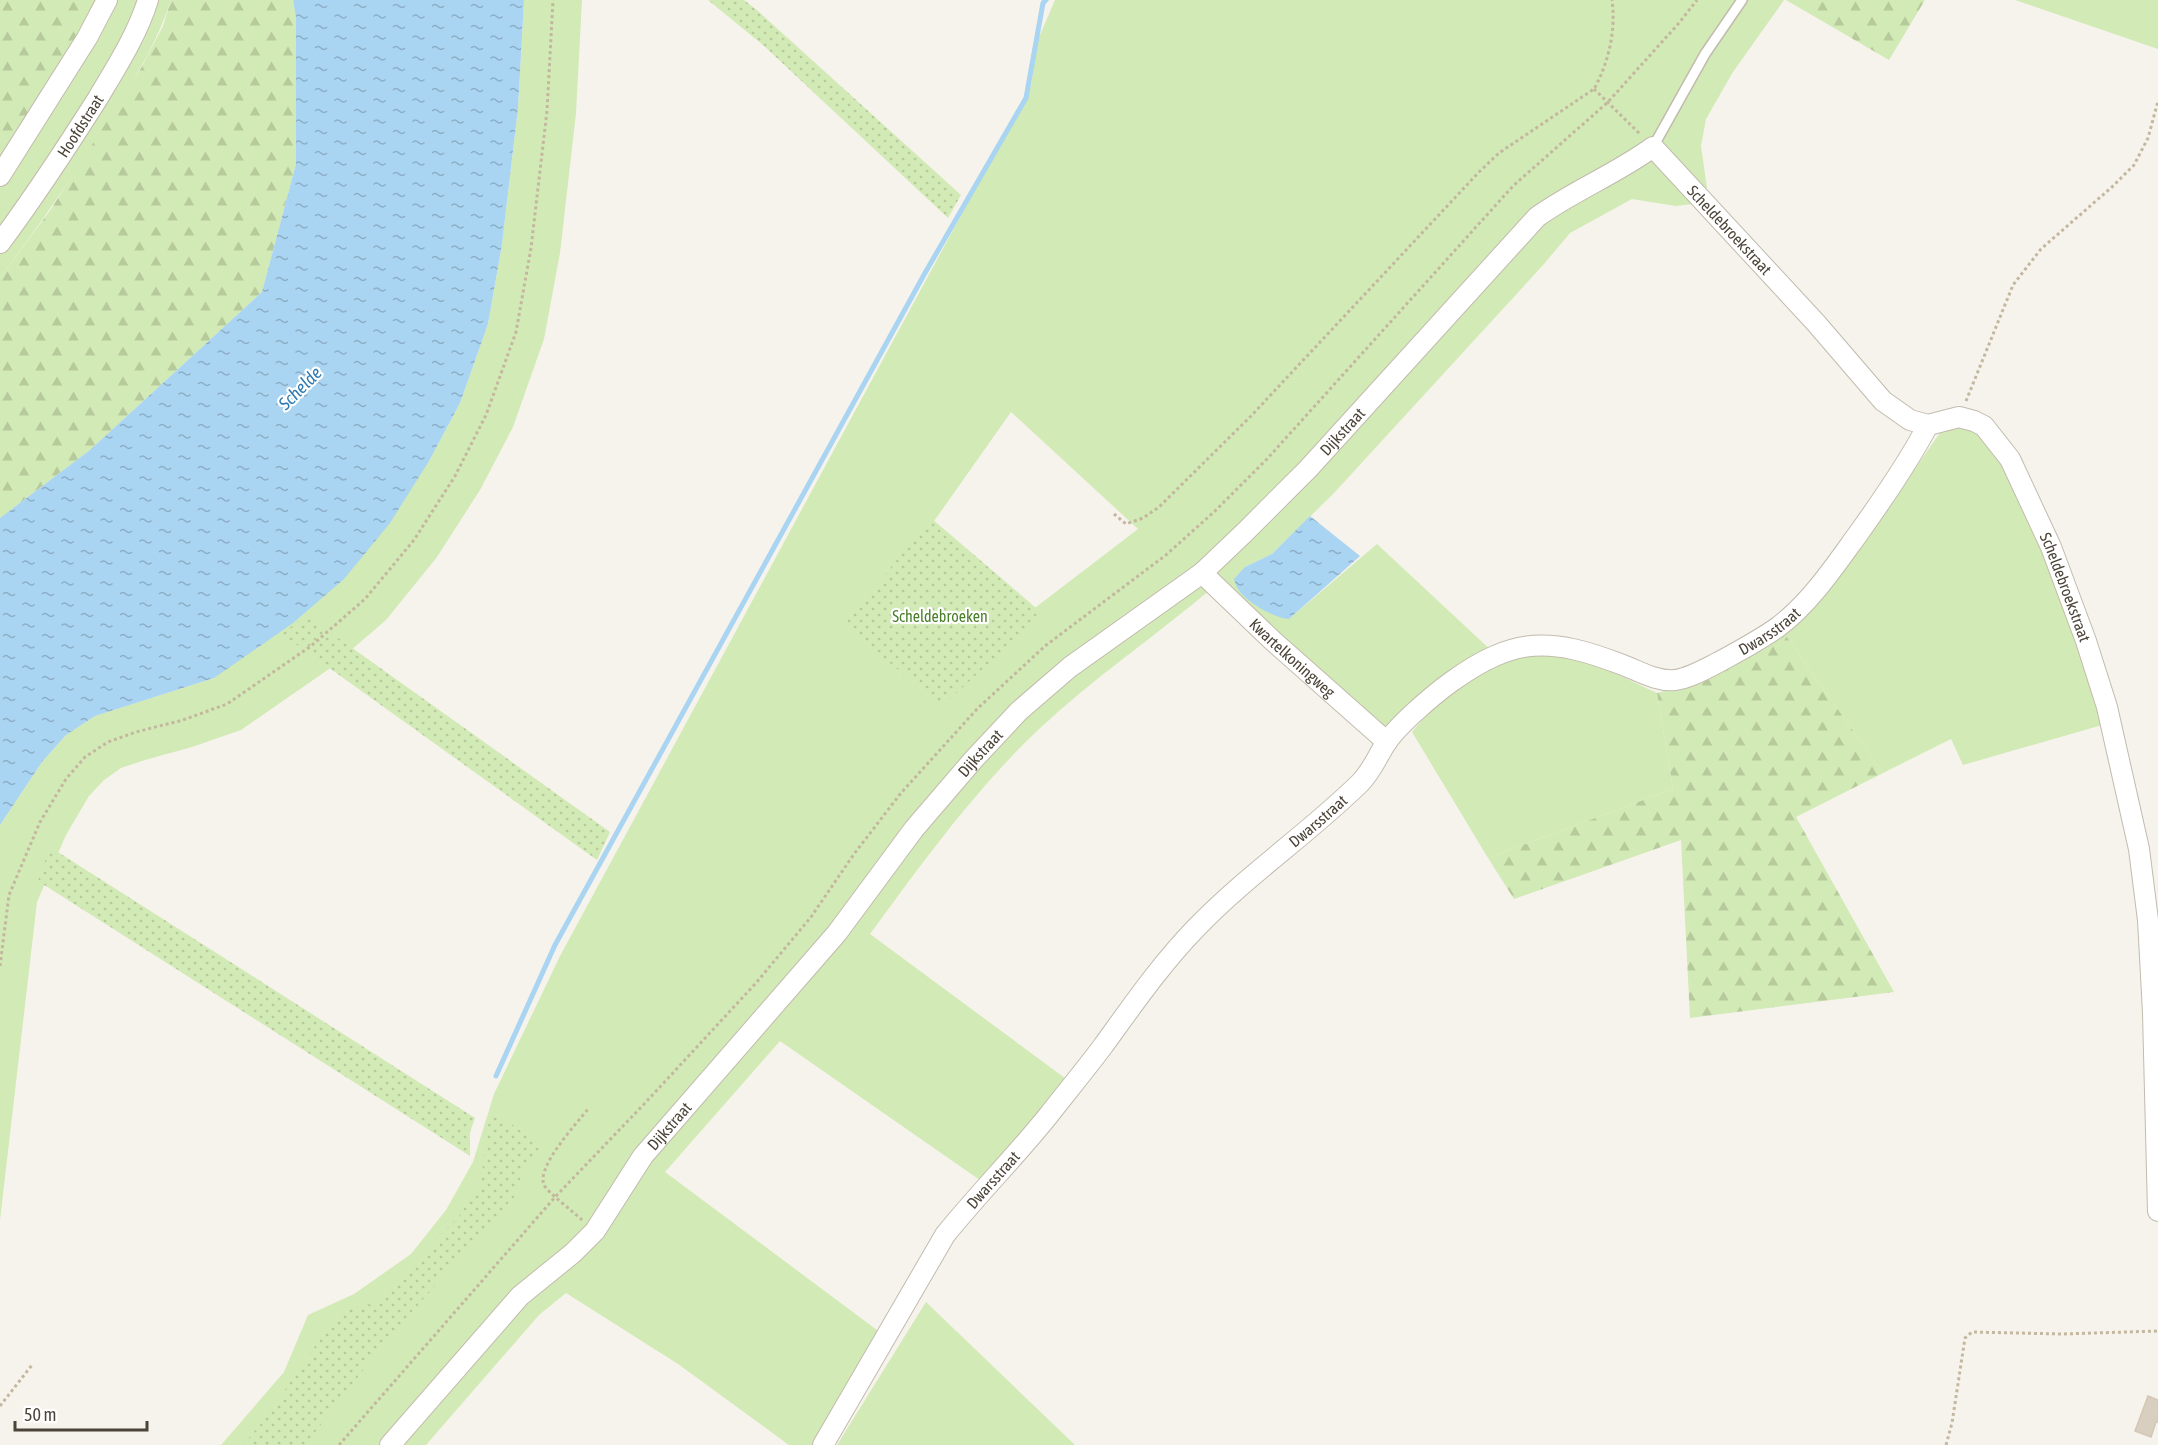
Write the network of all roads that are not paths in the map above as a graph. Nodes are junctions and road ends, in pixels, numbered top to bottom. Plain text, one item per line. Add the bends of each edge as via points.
1 (107, 0) edge
2 (148, 0) edge
3 (1742, 0) edge
4 (1653, 147) junction
5 (0, 176) edge
6 (0, 243) edge
7 (1928, 425) junction
8 (1202, 573) junction
9 (1387, 742) junction
10 (2158, 1211) edge
11 (390, 1445) edge
12 (823, 1445) edge

1 - 5 street
2 - 6 street, Hoofdstraat via 122,58 34,197
3 - 4 lane via 1705,54
4 - 7 street, Scheldebroekstraat via 1883,401 1910,420
4 - 8 street, Dijkstraat via 1537,218 1308,469
7 - 9 street, Dwarsstraat via 1874,511 1802,606 1752,643 1676,680 1659,679 1598,655 1546,644 1495,654 1427,701
7 - 10 street, Scheldebroekstraat via 1959,417 1984,426 2010,459 2051,547 2107,707 2139,849 2148,920
8 - 9 street, Kwartelkoningweg
8 - 11 street, Dijkstraat via 1070,667 1019,711 974,759 914,829 837,933 643,1156 594,1231 520,1296
9 - 12 street, Dwarsstraat via 1363,779 1326,815 1192,931 1046,1119 967,1207 945,1235

